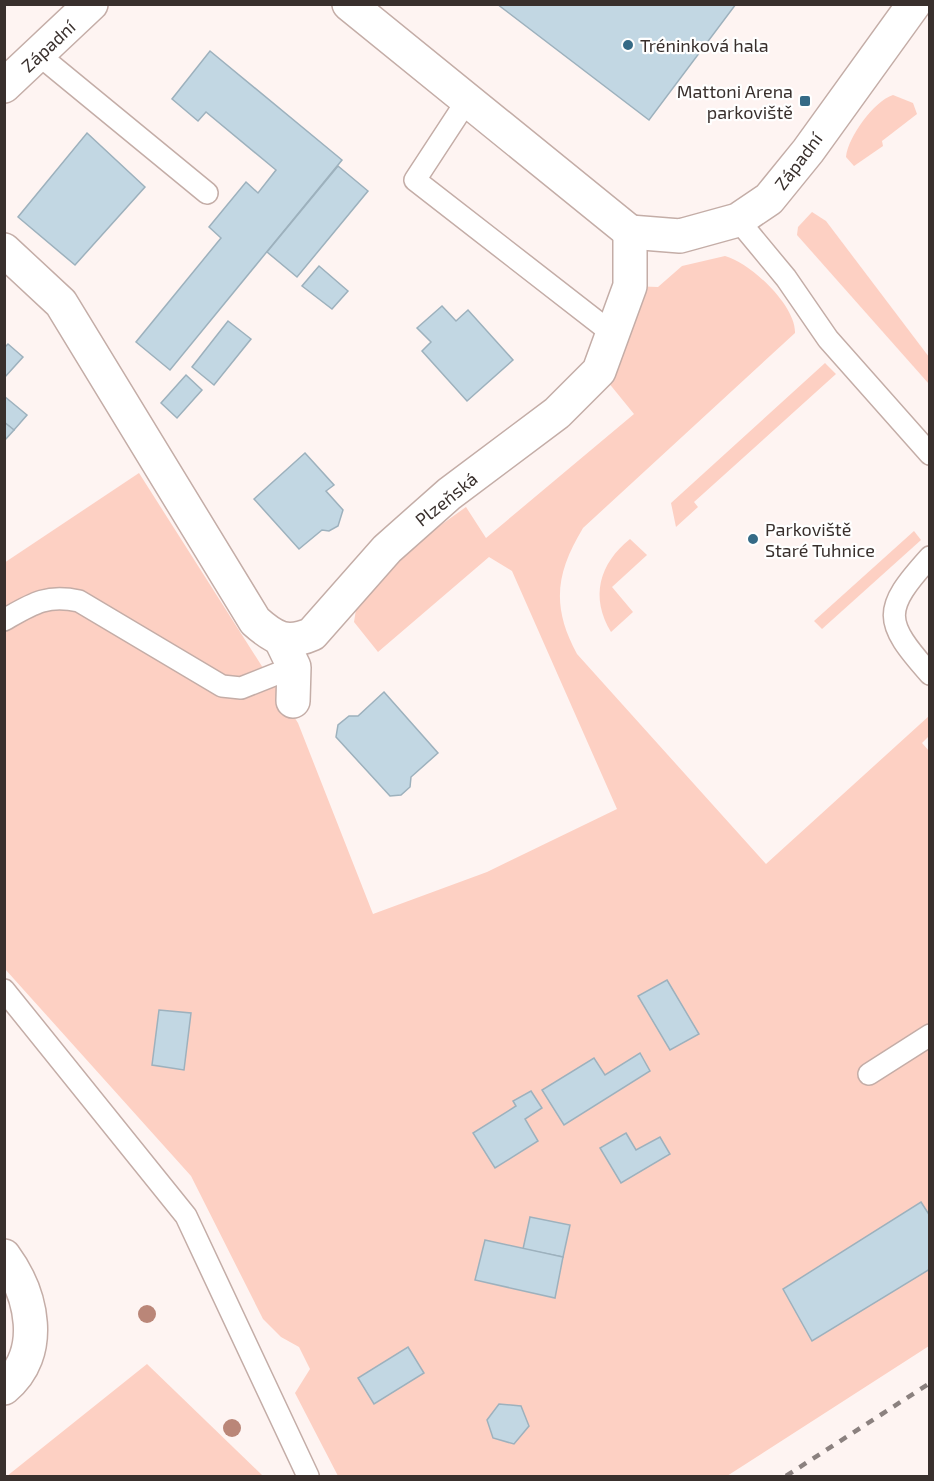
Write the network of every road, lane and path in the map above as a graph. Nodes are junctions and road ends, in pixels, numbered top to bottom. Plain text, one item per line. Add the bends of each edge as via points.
1 (91, 4) edge
2 (349, 4) edge
3 (914, 4) edge
4 (39, 55) junction
5 (4, 86) edge
6 (468, 99) junction
7 (207, 193) dead end
8 (738, 220) junction
9 (630, 232) junction
10 (4, 250) edge
11 (613, 334) junction
12 (930, 454) edge
13 (930, 557) edge
14 (4, 620) edge
15 (288, 653) junction
16 (930, 675) edge
17 (293, 701) dead end
18 (4, 990) edge
19 (930, 1035) edge
20 (869, 1074) dead end
21 (4, 1256) edge
22 (4, 1388) edge
23 (308, 1476) edge

1 - 4 street, Západní
2 - 6 street
3 - 8 street, Západní via 769,199
4 - 5 street, Západní
4 - 7 lane
6 - 9 street
6 - 11 lane via 415,180
8 - 9 street, Západní via 680,236
8 - 12 lane via 828,339
9 - 11 street, Plzeňská via 630,286
10 - 15 street via 61,303 255,621
11 - 15 street, Plzeňská via 599,371 557,413 449,494 387,549 312,634 297,640
13 - 16 lane via 902,588 894,607 894,623 907,649
14 - 15 lane via 38,601 59,597 79,601 222,686 241,688
15 - 17 street
18 - 23 lane via 186,1216
19 - 20 lane
21 - 22 street via 20,1278 30,1313 31,1346 11,1383

